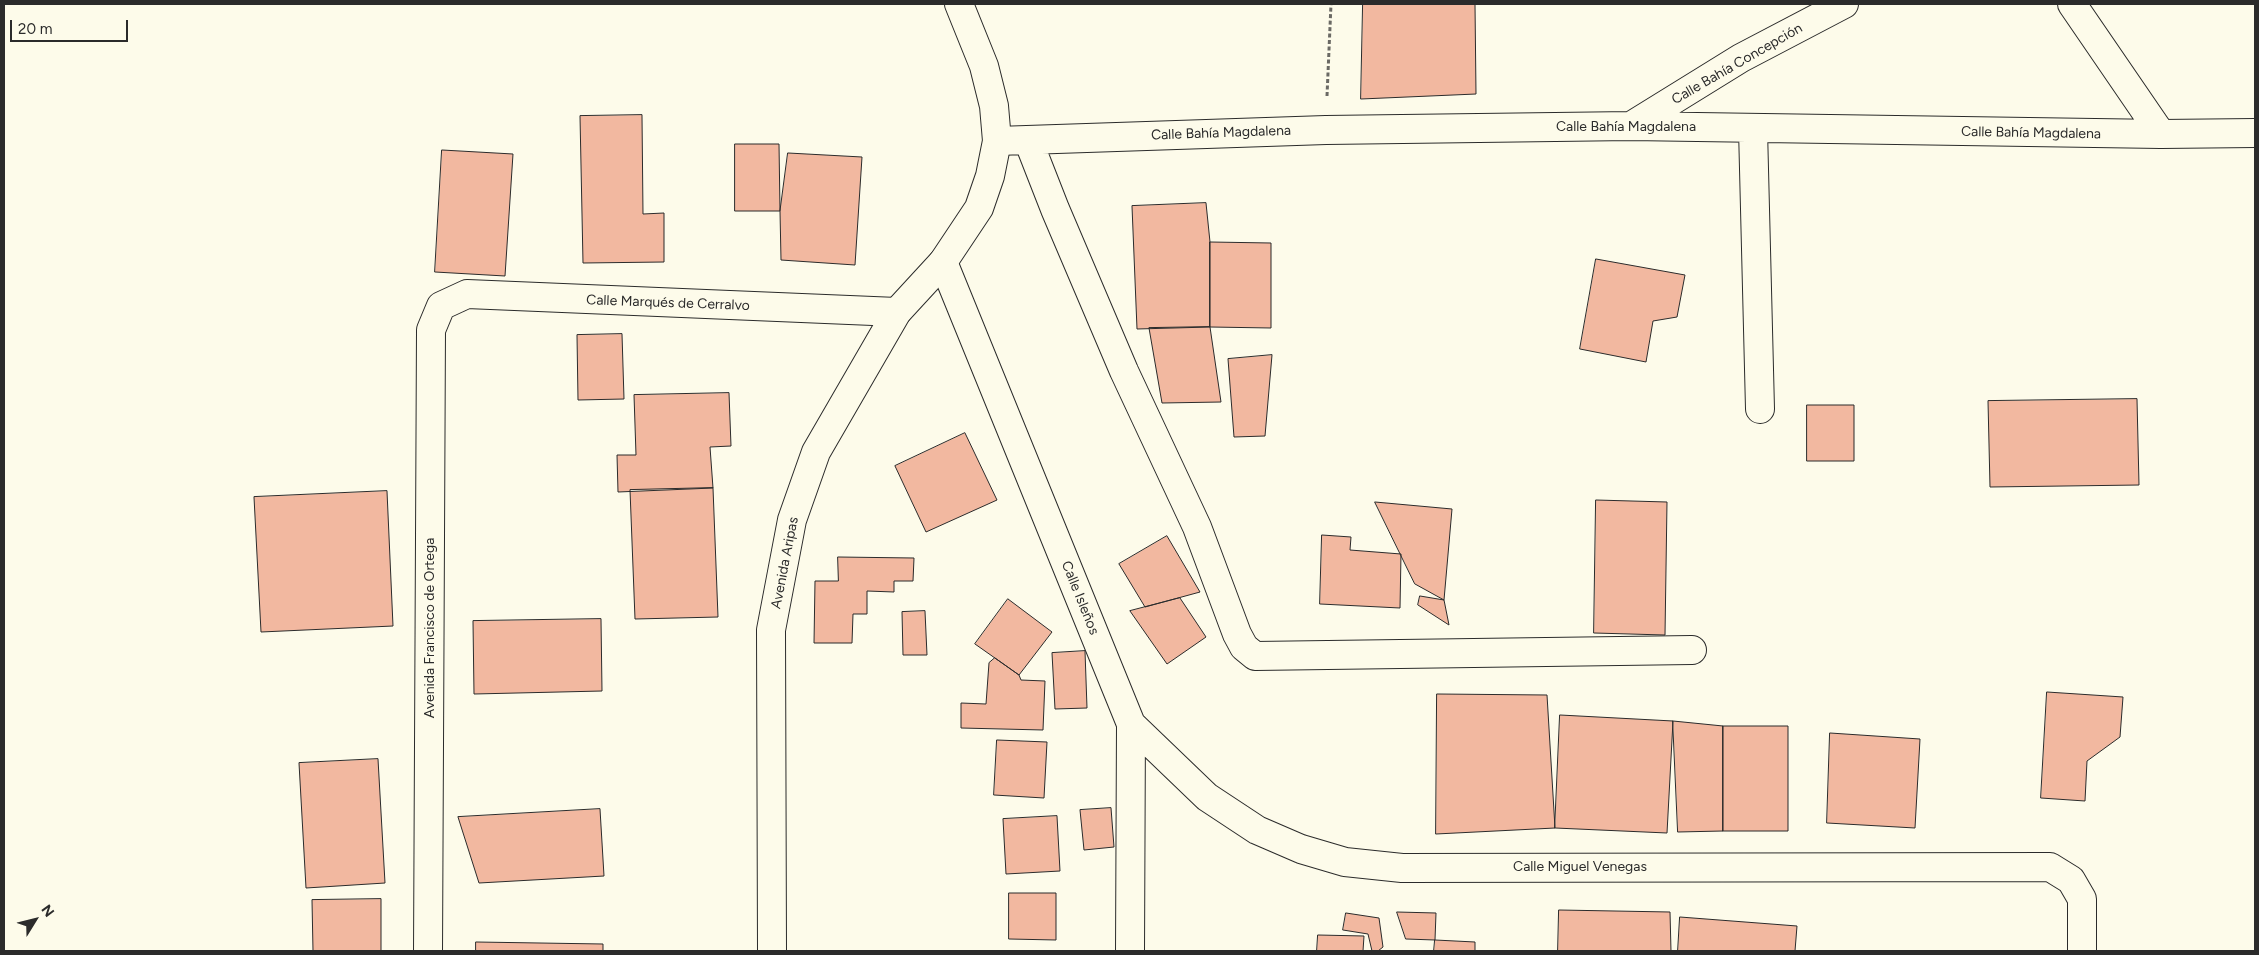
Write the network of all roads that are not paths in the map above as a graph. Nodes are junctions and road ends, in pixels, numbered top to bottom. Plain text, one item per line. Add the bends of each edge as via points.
1 (959, 4) edge
2 (1844, 4) edge
3 (2072, 4) edge
4 (1631, 126) junction
5 (1753, 129) junction
6 (2255, 133) edge
7 (2161, 134) junction
8 (1028, 140) junction
9 (997, 141) junction
10 (943, 262) junction
11 (441, 306) joint
12 (897, 312) junction
13 (1760, 409) dead end
14 (1692, 650) dead end
15 (1131, 724) junction
16 (428, 951) edge
17 (772, 951) edge
18 (1130, 951) edge
19 (2082, 951) edge

1 - 9 street, Avenida Aripas via 984,66 994,106
2 - 4 street, Calle Bahía Concepción via 1741,58
3 - 7 street
4 - 5 street, Calle Bahía Magdalena
4 - 8 street, Calle Bahía Magdalena via 1326,130
5 - 7 street, Calle Bahía Magdalena
5 - 13 street
6 - 7 street, Calle Bahía Magdalena
8 - 9 street, Calle Bahía Magdalena
8 - 14 street via 1124,371 1197,527 1237,634 1244,647 1255,656
9 - 10 street, Avenida Aripas via 980,208
10 - 12 street, Avenida Aripas
10 - 15 street, Calle Isleños
11 - 12 street, Calle Marqués de Cerralvo via 467,294
11 - 16 street, Avenida Francisco de Ortega via 431,330
12 - 17 street, Avenida Aripas via 816,452 792,520 771,630
15 - 18 street, Calle Isleños
15 - 19 street, Calle Miguel Venegas via 1207,797 1257,830 1301,849 1345,862 1402,868 2050,867 2071,880 2082,898

